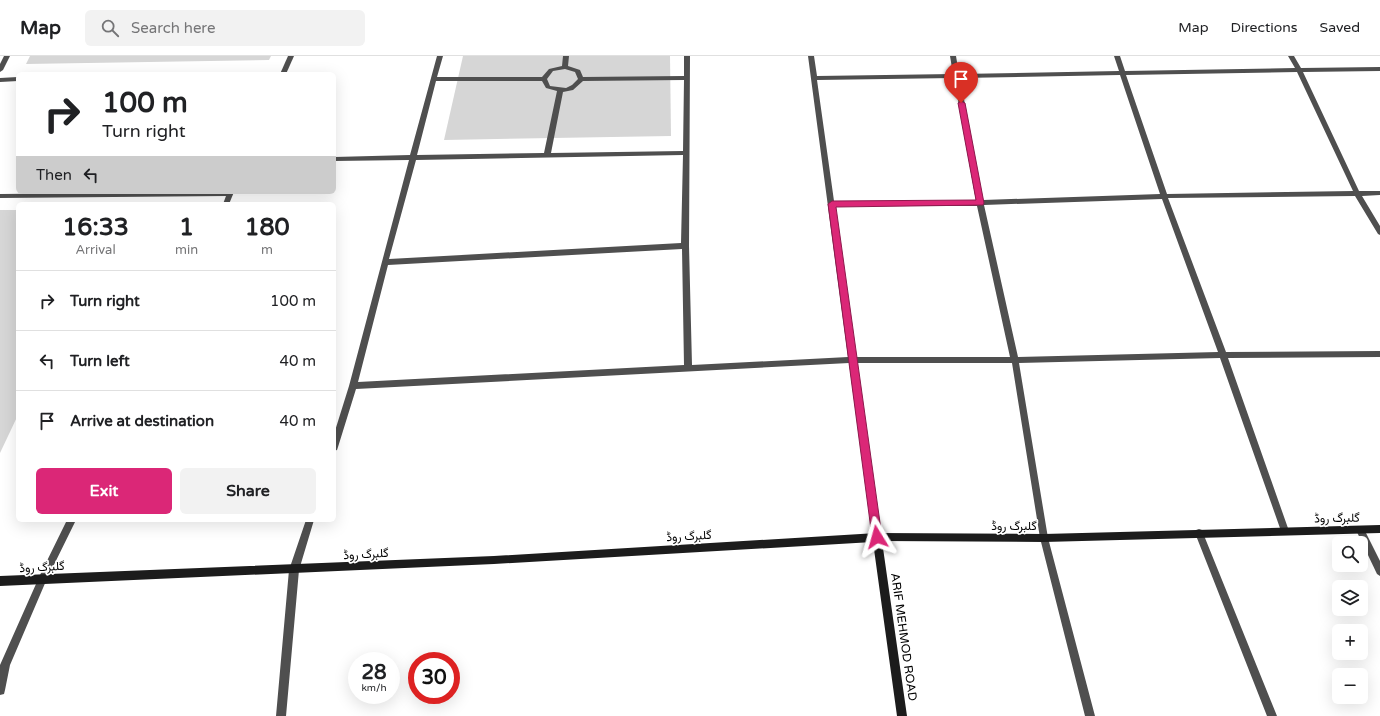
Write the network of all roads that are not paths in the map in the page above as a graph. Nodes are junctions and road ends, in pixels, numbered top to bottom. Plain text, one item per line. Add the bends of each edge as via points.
1 (7, 56) edge
2 (291, 56) edge
3 (440, 56) edge
4 (566, 56) edge
5 (687, 56) edge
6 (811, 56) edge
7 (953, 56) edge
8 (1117, 56) edge
9 (1291, 56) edge
10 (565, 67) junction
11 (1380, 69) edge
12 (0, 70) edge
13 (1299, 70) junction
14 (284, 72) edge
15 (1122, 73) junction
16 (956, 75) junction
17 (544, 78) junction
18 (687, 78) junction
19 (814, 78) junction
20 (16, 79) edge
21 (433, 79) junction
22 (582, 79) junction
23 (0, 80) edge
24 (560, 91) junction
25 (685, 153) junction
26 (547, 155) junction
27 (336, 159) edge
28 (414, 159) junction
29 (1357, 193) junction
30 (1380, 193) edge
31 (154, 194) edge
32 (0, 196) edge
33 (1164, 196) junction
34 (980, 203) junction
35 (832, 204) junction
36 (1380, 232) edge
37 (685, 246) junction
38 (384, 262) junction
39 (1380, 354) edge
40 (1224, 355) junction
41 (852, 360) junction
42 (1015, 360) junction
43 (688, 369) junction
44 (353, 386) junction
45 (336, 440) edge
46 (71, 522) edge
47 (309, 522) edge
48 (1380, 529) edge
49 (1360, 530) junction
50 (1285, 531) junction
51 (1199, 533) junction
52 (877, 537) junction
53 (1044, 538) junction
54 (294, 570) junction
55 (1380, 571) edge
56 (43, 578) junction
57 (0, 581) edge
58 (0, 690) edge
59 (281, 716) edge
60 (902, 716) edge
61 (1090, 716) edge
62 (1272, 716) edge

1 - 12 street
2 - 14 street
3 - 21 street
4 - 10 street
5 - 18 street
6 - 19 street
7 - 16 street
8 - 15 street
9 - 13 street
10 - 17 street via 551,70
10 - 22 street via 578,71
11 - 13 street
13 - 15 street
13 - 29 street
15 - 16 street
15 - 33 street
16 - 19 street
16 - 34 street
17 - 21 street
17 - 24 street via 548,87
18 - 22 street
18 - 25 street
19 - 35 street
20 - 23 street
21 - 28 street
22 - 24 street via 575,88
24 - 26 street
25 - 26 street
25 - 37 street
26 - 28 street
27 - 28 street
28 - 38 street
29 - 30 street
29 - 33 street
29 - 36 street
31 - 32 street
33 - 34 street
33 - 40 street
34 - 35 street
34 - 42 street
35 - 41 street
37 - 38 street
37 - 43 street
38 - 44 street
39 - 40 street
40 - 42 street
40 - 50 street
41 - 42 street
41 - 43 street
41 - 52 street
42 - 53 street
43 - 44 street
44 - 45 street
46 - 56 street
47 - 54 street
48 - 49 main road, گلبرگ روڈ
49 - 50 main road, گلبرگ روڈ
49 - 55 street
50 - 51 main road, گلبرگ روڈ
51 - 53 main road, گلبرگ روڈ
51 - 62 street
52 - 53 main road, گلبرگ روڈ
52 - 54 main road, گلبرگ روڈ
52 - 60 main road, ARIF MEHMOD ROAD
53 - 61 street
54 - 56 main road, گلبرگ روڈ
54 - 59 street
56 - 57 main road, گلبرگ روڈ
56 - 58 street via 5,665

